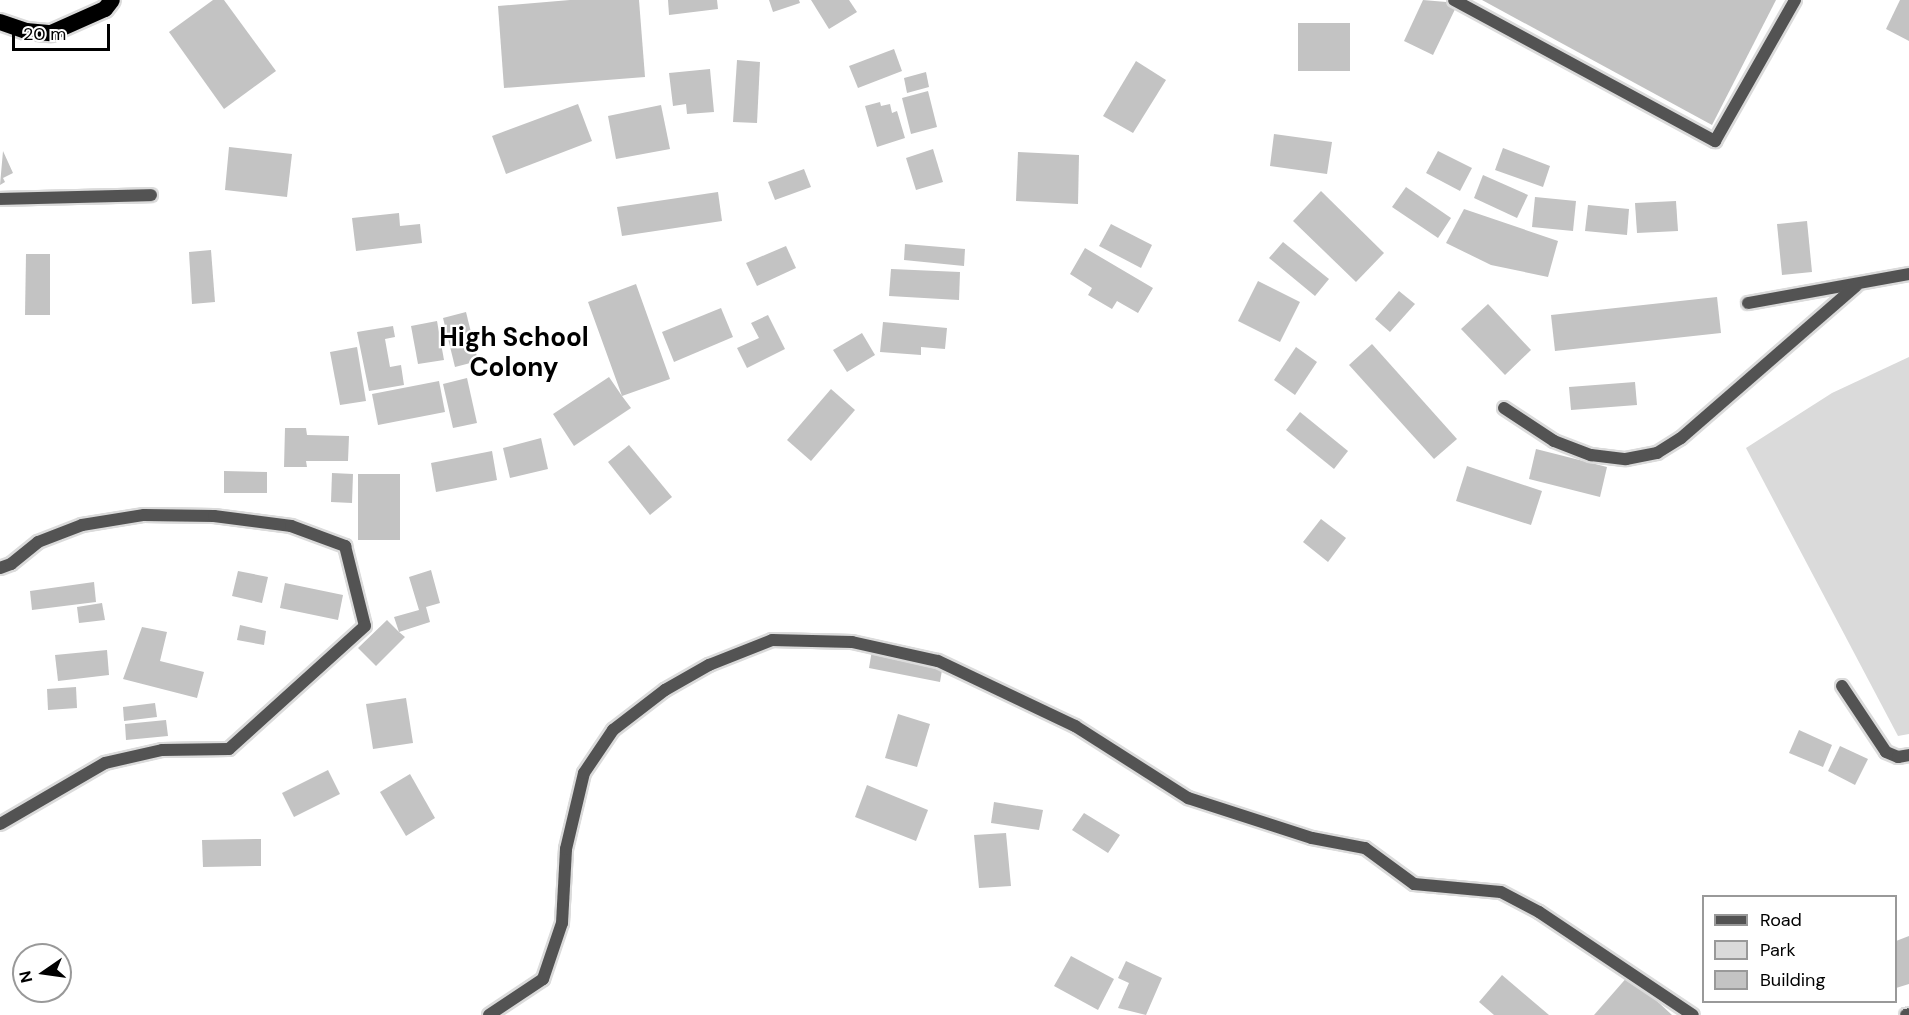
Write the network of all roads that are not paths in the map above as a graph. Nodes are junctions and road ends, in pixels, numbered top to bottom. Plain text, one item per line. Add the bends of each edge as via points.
1 (112, 0) edge
2 (1454, 0) edge
3 (1796, 0) edge
4 (0, 22) edge
5 (151, 195) dead end
6 (0, 199) edge
7 (1909, 274) edge
8 (1856, 286) junction
9 (1748, 303) dead end
10 (1504, 408) dead end
11 (0, 567) edge
12 (1842, 686) dead end
13 (1909, 755) edge
14 (0, 824) edge
15 (489, 1015) edge
16 (1693, 1015) edge

1 - 4 highway via 105,9 51,33 26,31
2 - 3 street via 1715,141
5 - 6 street
7 - 8 street
8 - 9 street
8 - 10 street via 1681,438 1657,453 1626,459 1591,455 1554,441
11 - 14 street via 11,564 38,542 82,525 144,515 214,516 291,526 345,546 365,626 229,749 162,750 105,763
12 - 13 street via 1886,752 1898,757
15 - 16 street via 543,979 562,923 566,849 584,773 613,730 665,690 709,665 772,640 852,642 938,661 1075,726 1188,798 1311,838 1365,848 1414,884 1501,892 1539,912

